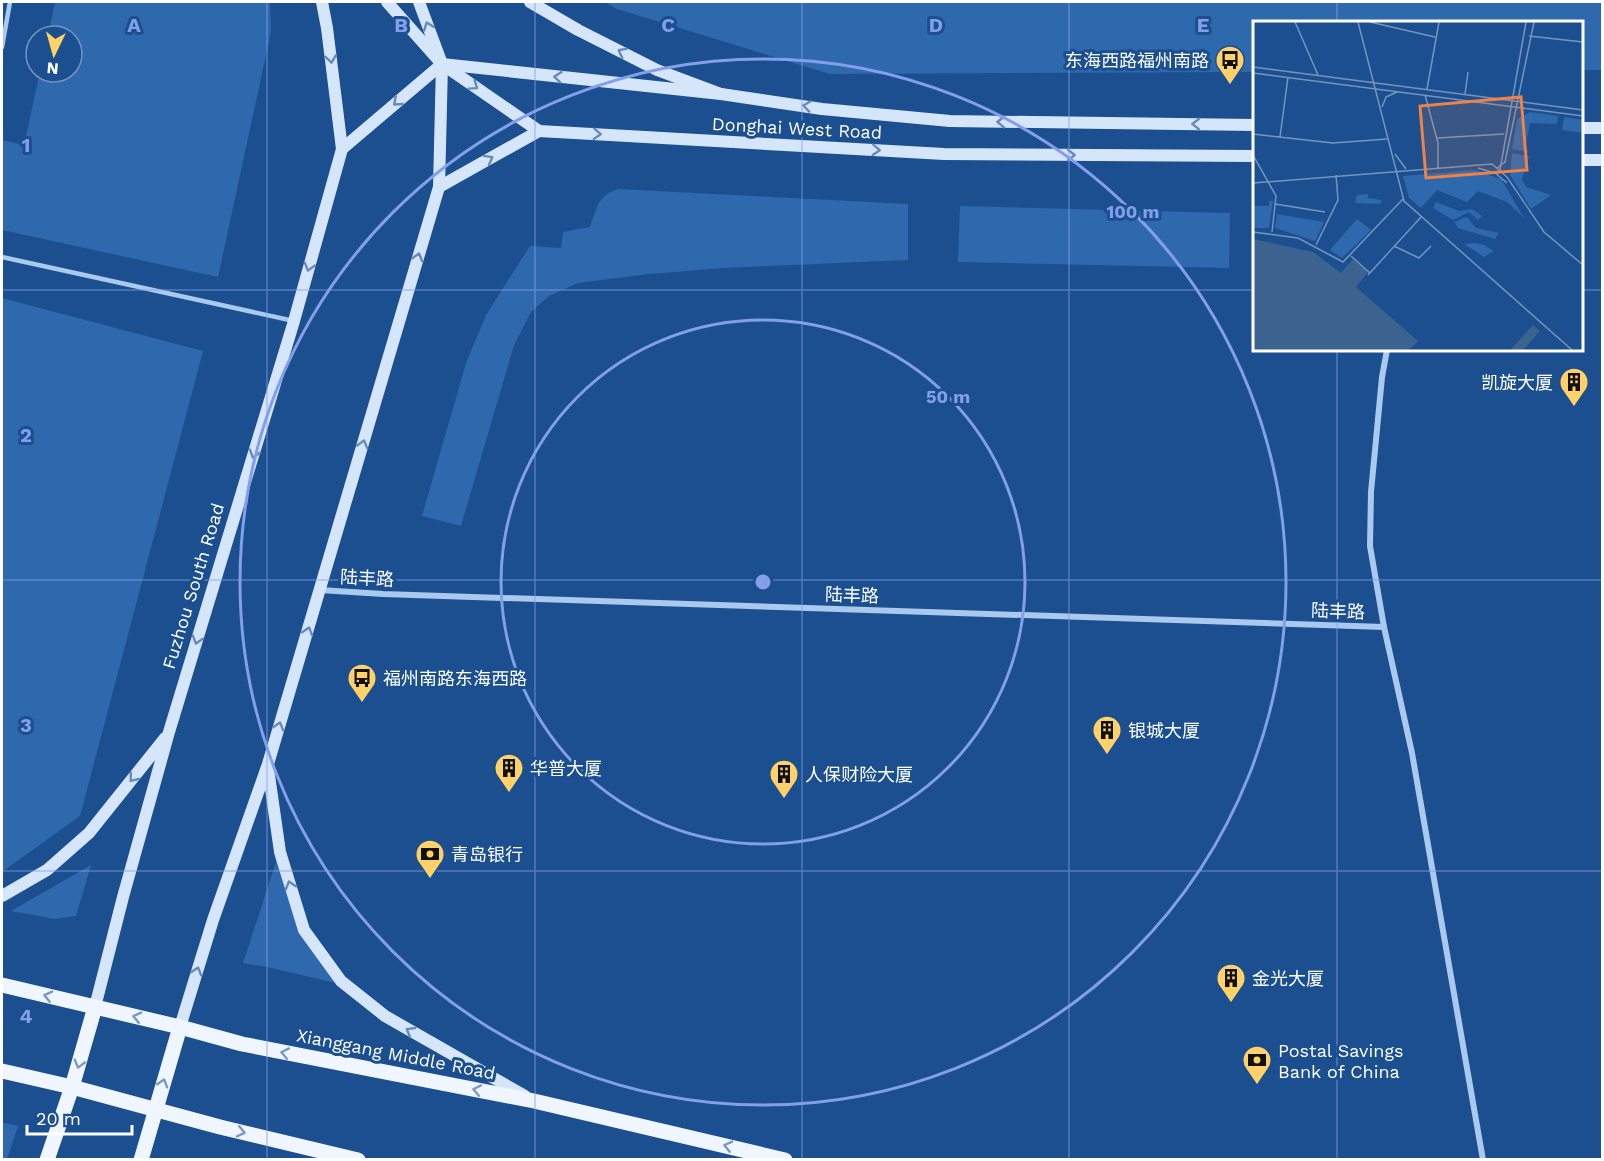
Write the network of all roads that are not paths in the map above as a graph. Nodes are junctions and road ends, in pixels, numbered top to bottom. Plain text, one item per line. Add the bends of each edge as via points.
1 (10, 2) edge
2 (322, 2) edge
3 (387, 2) edge
4 (419, 2) edge
5 (530, 2) edge
6 (2, 47) edge
7 (442, 64) junction
8 (721, 94) junction
9 (1253, 125) edge
10 (1583, 128) edge
11 (1602, 128) edge
12 (539, 131) junction
13 (342, 149) junction
14 (1253, 156) edge
15 (1583, 160) edge
16 (1602, 160) edge
17 (440, 187) junction
18 (2, 257) edge
19 (294, 321) junction
20 (1387, 351) edge
21 (320, 591) junction
22 (1384, 627) junction
23 (169, 732) junction
24 (268, 764) junction
25 (2, 896) edge
26 (2, 985) edge
27 (94, 1007) junction
28 (180, 1027) junction
29 (2, 1071) edge
30 (72, 1087) junction
31 (534, 1101) junction
32 (156, 1108) junction
33 (47, 1160) edge
34 (141, 1160) edge
35 (358, 1160) edge
36 (785, 1160) edge
37 (1483, 1160) edge

1 - 6 lane
2 -> 13 main road
3 - 7 main road
7 -> 4 main road
8 -> 5 main road, Donghai West Road via 657,70
8 -> 7 main road
7 -> 12 main road
7 -> 13 main road
7 - 17 main road
9 -> 8 main road, Donghai West Road via 950,121 822,109
10 - 11 main road
12 -> 14 main road, Donghai West Road via 944,154
17 -> 12 main road
13 -> 19 main road, Fuzhou South Road
15 - 16 main road
21 -> 17 main road
18 - 19 lane
19 -> 23 main road, Fuzhou South Road
20 - 22 street via 1371,492 1370,546
21 - 22 street, 陆丰路
24 -> 21 main road
22 - 37 street via 1412,753
23 -> 25 main road via 88,833 47,870
23 - 27 main road, Fuzhou South Road
28 -> 24 main road
31 -> 24 main road via 385,1017 341,981 304,930 280,852
27 -> 26 main road, Xianggang Middle Road
28 -> 27 main road, Xianggang Middle Road
27 -> 30 main road, Fuzhou South Road
31 -> 28 main road, Xianggang Middle Road via 242,1044
32 -> 28 main road
29 - 30 main road
30 - 32 main road
30 - 33 main road, Fuzhou South Road
36 -> 31 main road, Xianggang Middle Road
32 - 34 main road
32 -> 35 main road

